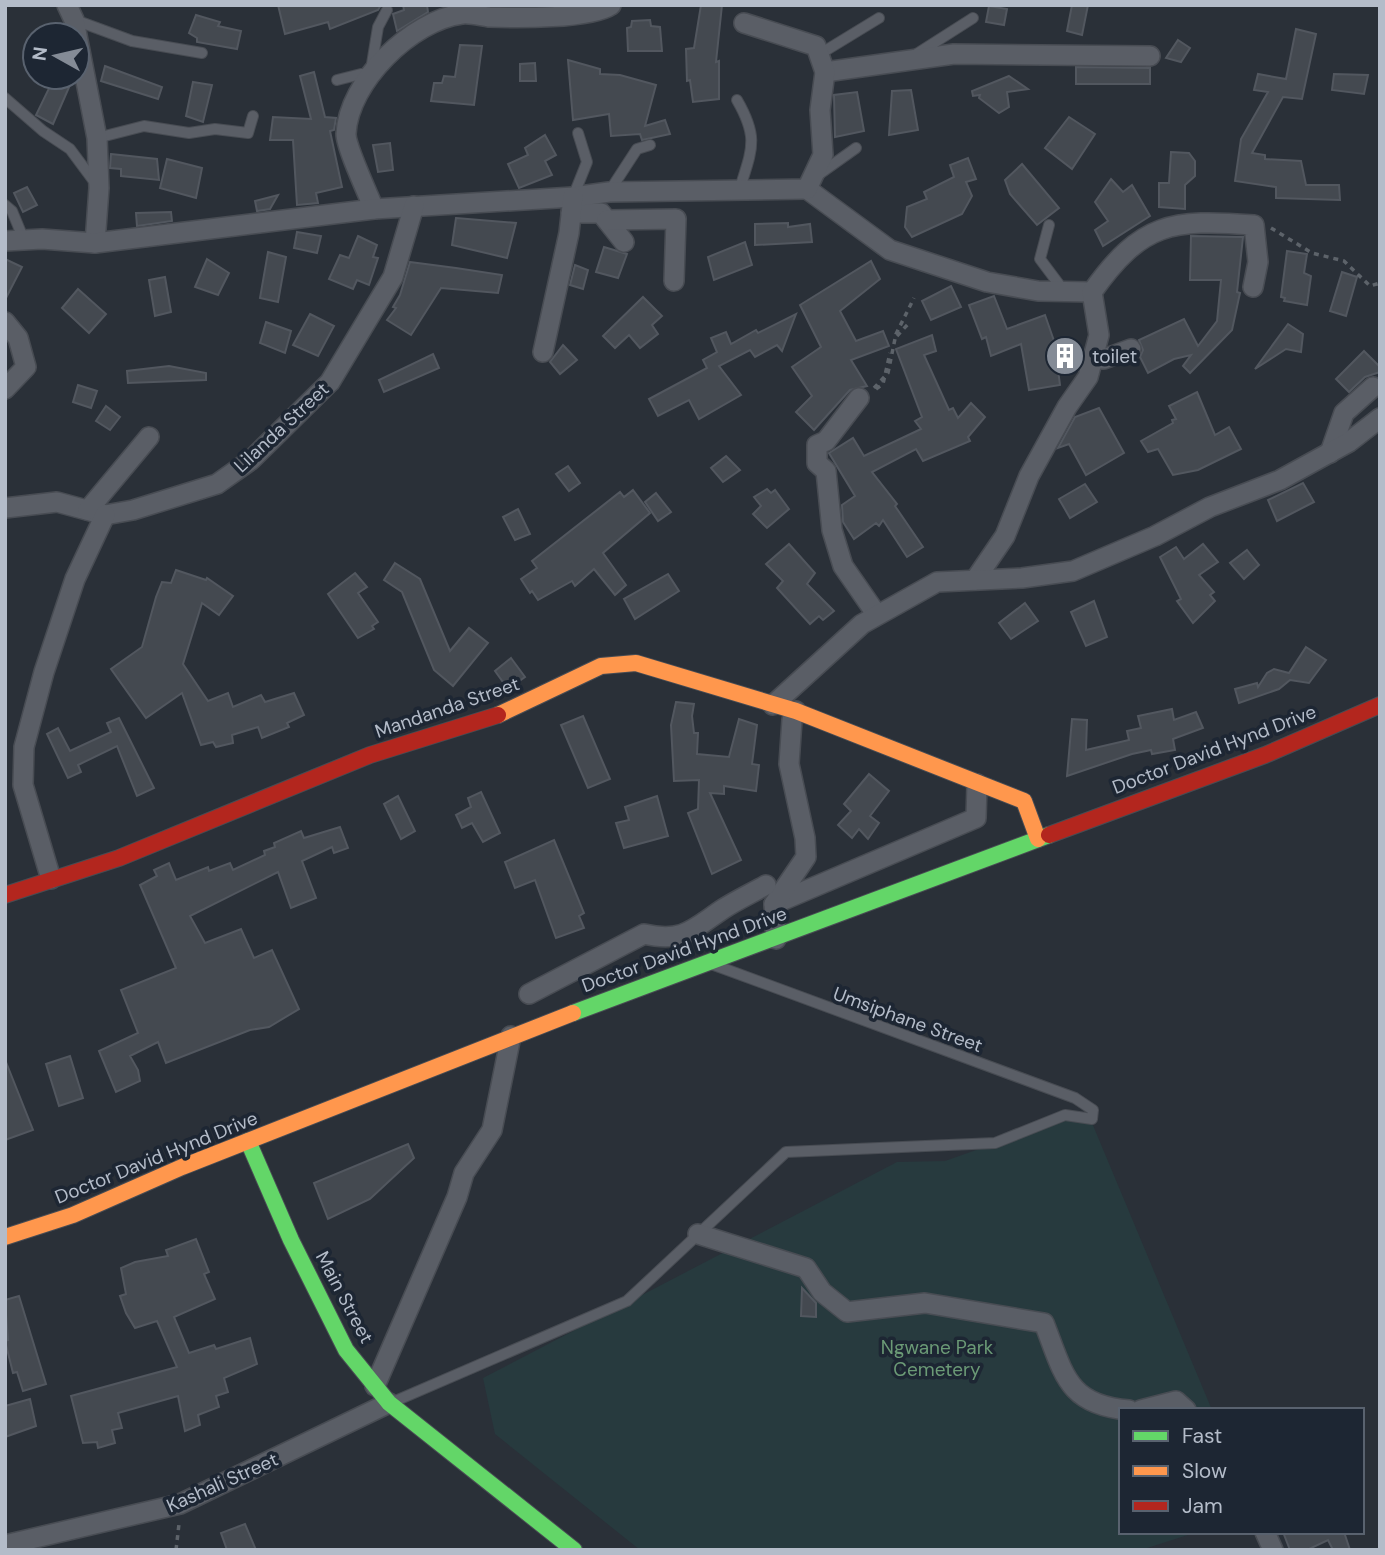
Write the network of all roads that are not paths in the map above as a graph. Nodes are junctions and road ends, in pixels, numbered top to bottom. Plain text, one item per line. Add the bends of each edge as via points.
1 (611, 5) edge
2 (387, 10) dead end
3 (494, 11) edge
4 (71, 13) edge
5 (973, 18) dead end
6 (879, 19) dead end
7 (744, 23) dead end
8 (202, 53) dead end
9 (1150, 56) dead end
10 (903, 62) junction
11 (823, 63) junction
12 (370, 76) junction
13 (337, 79) dead end
14 (5, 99) edge
15 (737, 100) dead end
16 (253, 116) dead end
17 (578, 133) dead end
18 (97, 138) junction
19 (650, 145) dead end
20 (856, 148) dead end
21 (811, 183) junction
22 (99, 188) junction
23 (740, 188) junction
24 (609, 192) junction
25 (5, 205) edge
26 (572, 205) junction
27 (414, 206) junction
28 (374, 209) junction
29 (607, 219) junction
30 (1049, 225) dead end
31 (15, 240) edge
32 (624, 242) dead end
33 (95, 243) junction
34 (674, 281) dead end
35 (1253, 287) dead end
36 (1064, 292) junction
37 (1093, 292) junction
38 (5, 322) edge
39 (1131, 349) dead end
40 (543, 352) dead end
41 (1093, 359) junction
42 (1373, 387) dead end
43 (5, 389) edge
44 (864, 395) road end
45 (1380, 418) edge
46 (149, 437) dead end
47 (1330, 453) junction
48 (5, 508) edge
49 (96, 513) junction
50 (975, 580) junction
51 (877, 615) junction
52 (773, 705) junction
53 (1380, 705) edge
54 (796, 710) junction
55 (14, 762) edge
56 (977, 784) junction
57 (1038, 839) junction
58 (51, 879) junction
59 (766, 885) dead end
60 (5, 895) edge
61 (774, 904) junction
62 (776, 939) junction
63 (708, 963) junction
64 (529, 994) dead end
65 (511, 1036) junction
66 (248, 1141) junction
67 (698, 1234) junction
68 (5, 1237) edge
69 (375, 1386) junction
70 (389, 1403) junction
71 (1149, 1408) edge
72 (1184, 1408) edge
73 (1119, 1409) edge
74 (1266, 1534) edge
75 (5, 1545) edge
76 (574, 1550) edge
77 (1273, 1550) edge

1 - 3 street via 571,14
2 - 12 lane via 378,27
3 - 12 street via 462,14 432,25 394,48
4 - 8 lane via 132,41
4 - 18 street
5 - 10 lane
6 - 11 lane
7 - 11 street via 816,46
9 - 10 street via 954,54
10 - 11 street
11 - 21 street via 823,155
12 - 13 lane
12 - 28 street via 353,102 346,136
14 - 22 lane via 70,149
15 - 23 lane via 751,124 752,149
16 - 18 lane via 248,133 215,129 190,133 144,126
17 - 26 lane via 587,162
18 - 22 street
19 - 24 lane via 637,149
20 - 21 lane
21 - 23 street
21 - 36 street via 890,250 987,282
22 - 33 street
23 - 24 street
24 - 26 street
25 - 31 lane via 12,211
26 - 27 street
26 - 29 street
26 - 40 street
27 - 28 street
27 - 49 street, Lilanda Street via 393,277 330,383 251,460 217,484 180,498
28 - 33 street
29 - 32 street
29 - 34 street via 676,219
30 - 36 lane via 1040,259
31 - 33 street
35 - 37 street via 1258,262 1254,225 1192,223 1159,230 1134,242
36 - 37 street
37 - 41 street via 1098,335
38 - 43 street via 18,338 26,367
39 - 41 street
41 - 50 street via 1088,377 1029,476 1005,536
42 - 47 street via 1344,413
44 - 51 street via 817,445 817,463 826,471 832,530 843,566
45 - 47 street
46 - 49 street
47 - 50 street via 1280,480 1073,571
48 - 49 street, Lilanda Street via 57,502
49 - 55 street via 24,747
50 - 51 street via 937,582
51 - 52 street
52 - 54 street, Mandanda Street
52 - 58 street, Mandanda Street via 636,663 613,663 512,711 370,755 119,858
53 - 57 street, Doctor David Hynd Drive via 1265,755
54 - 56 street, Mandanda Street
54 - 61 street via 789,764 806,857
55 - 58 street
56 - 57 street, Mandanda Street via 1024,801
56 - 61 street via 976,818
57 - 62 street, Doctor David Hynd Drive
58 - 60 street, Mandanda Street
59 - 64 street via 690,934 663,938 644,934
61 - 62 street
62 - 63 street, Doctor David Hynd Drive
63 - 65 street, Doctor David Hynd Drive
63 - 67 lane, Umsiphane Street via 1075,1098 1093,1110 1092,1119 1065,1115 995,1143 786,1152
65 - 66 street, Doctor David Hynd Drive
65 - 69 street via 492,1130 464,1173
66 - 68 street, Doctor David Hynd Drive via 73,1215
66 - 69 street, Main Street via 346,1350
67 - 70 lane via 627,1301
67 - 73 street via 806,1268 822,1292 847,1312 925,1303 1044,1322 1064,1374 1080,1395 1102,1408
69 - 70 street, Main Street
70 - 75 street, Kashali Street via 180,1504
70 - 76 street, Main Street
71 - 72 street via 1176,1401
74 - 77 street

